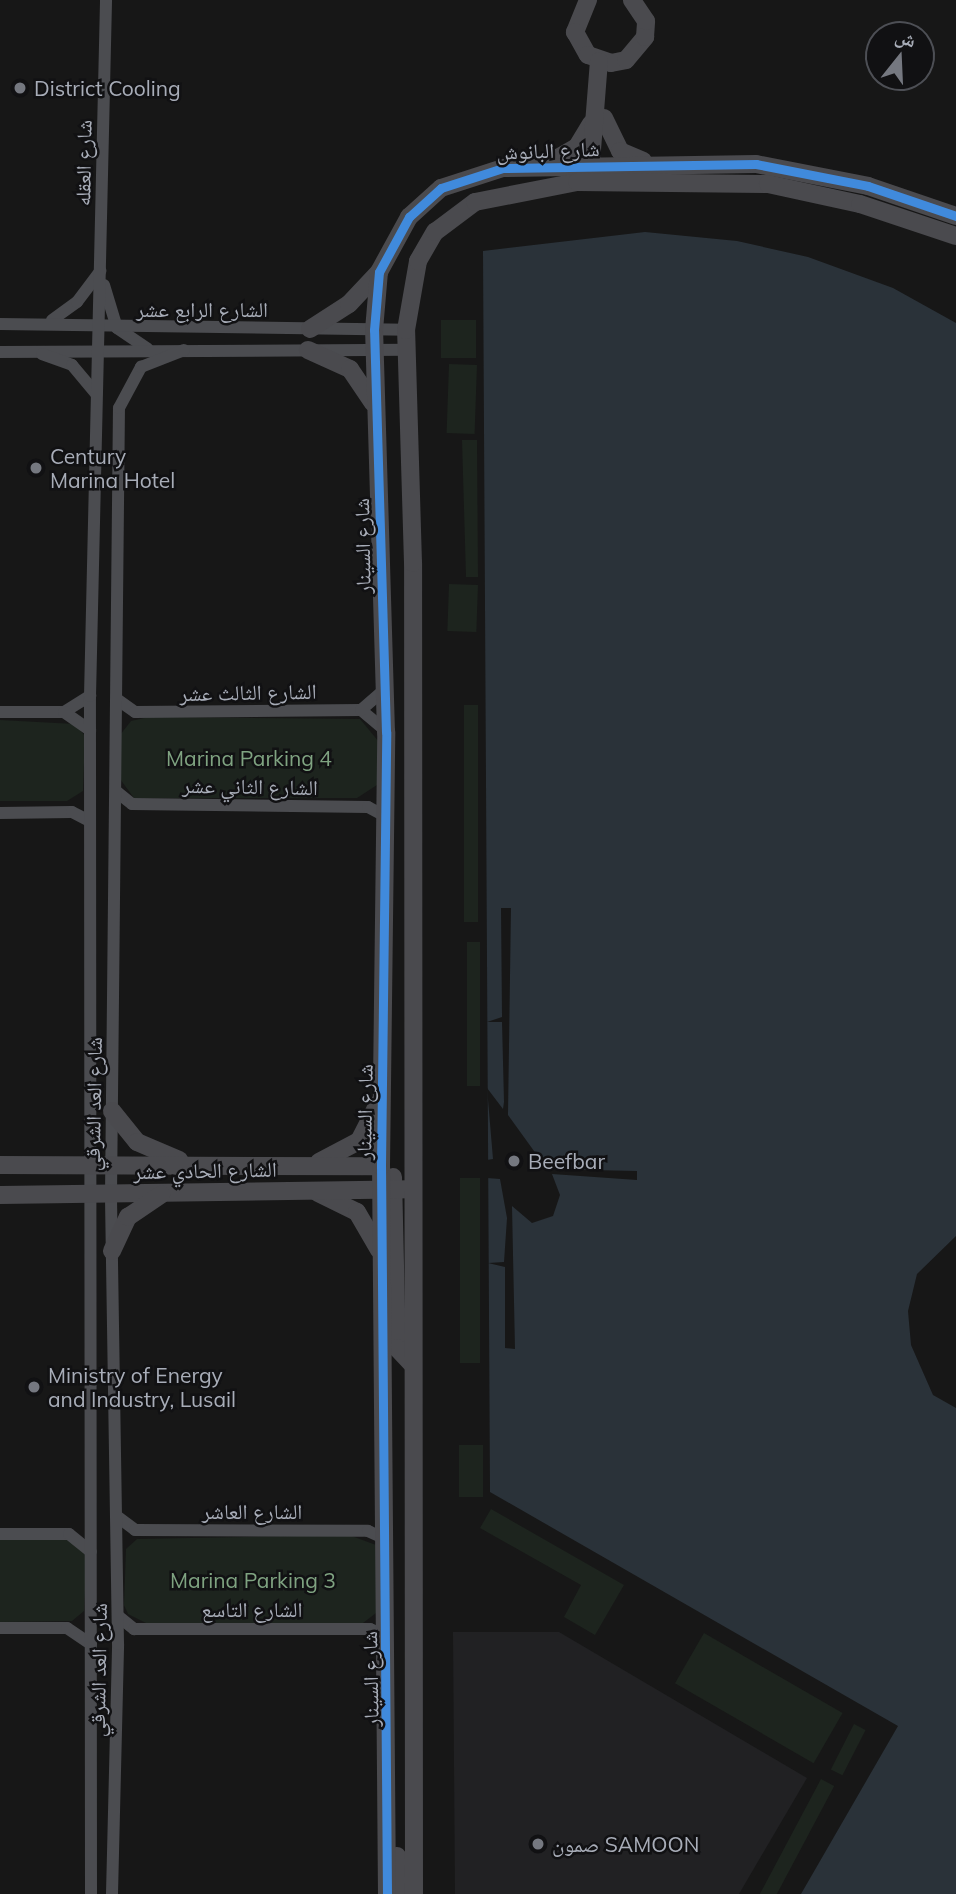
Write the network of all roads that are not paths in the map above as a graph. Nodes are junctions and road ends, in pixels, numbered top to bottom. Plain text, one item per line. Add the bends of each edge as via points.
1 (106, 0) edge
2 (588, 0) edge
3 (632, 0) edge
4 (605, 62) junction
5 (599, 118) junction
6 (739, 162) junction
7 (658, 163) junction
8 (544, 166) junction
9 (783, 167) junction
10 (707, 171) junction
11 (595, 174) junction
12 (820, 174) junction
13 (739, 181) junction
14 (781, 186) junction
15 (816, 193) junction
16 (952, 225) edge
17 (956, 247) edge
18 (100, 271) junction
19 (379, 272) junction
20 (50, 321) junction
21 (0, 324) edge
22 (100, 328) junction
23 (117, 328) junction
24 (176, 328) junction
25 (310, 330) junction
26 (374, 330) junction
27 (405, 330) junction
28 (127, 339) junction
29 (150, 349) junction
30 (99, 350) junction
31 (184, 350) junction
32 (308, 350) junction
33 (374, 350) junction
34 (406, 350) junction
35 (24, 351) junction
36 (113, 351) junction
37 (0, 352) edge
38 (98, 366) junction
39 (96, 394) junction
40 (376, 408) junction
41 (385, 689) junction
42 (90, 696) junction
43 (118, 700) junction
44 (361, 710) junction
45 (0, 712) edge
46 (64, 712) junction
47 (135, 712) junction
48 (117, 729) junction
49 (90, 730) junction
50 (386, 732) junction
51 (117, 792) junction
52 (90, 798) junction
53 (132, 804) junction
54 (375, 811) junction
55 (72, 812) junction
56 (0, 813) edge
57 (117, 819) junction
58 (90, 821) junction
59 (382, 1094) junction
60 (113, 1111) junction
61 (91, 1164) junction
62 (0, 1165) edge
63 (112, 1165) junction
64 (192, 1165) junction
65 (313, 1165) junction
66 (381, 1166) junction
67 (396, 1189) junction
68 (311, 1191) junction
69 (163, 1194) junction
70 (0, 1195) edge
71 (90, 1195) junction
72 (111, 1195) junction
73 (112, 1251) junction
74 (382, 1254) junction
75 (91, 1515) junction
76 (118, 1517) junction
77 (135, 1530) junction
78 (0, 1534) edge
79 (69, 1534) junction
80 (376, 1534) junction
81 (119, 1544) junction
82 (91, 1552) junction
83 (91, 1609) junction
84 (387, 1615) junction
85 (118, 1616) junction
86 (0, 1628) edge
87 (67, 1628) junction
88 (134, 1629) junction
89 (370, 1629) junction
90 (387, 1637) junction
91 (91, 1644) junction
92 (118, 1644) junction
93 (400, 1893) edge
94 (91, 1894) edge
95 (112, 1894) edge

1 - 18 street, شارع العقله
2 - 4 street via 575,32 580,46
3 - 4 street via 646,21 645,37 626,60
4 - 5 street
5 - 7 street via 620,151
5 - 8 street via 577,147
5 - 11 street
6 - 9 street, شارع البانوش
6 - 10 street, شارع البانوش
6 - 13 street
7 - 10 street, شارع البانوش
7 - 11 street, شارع البانوش
8 - 11 street, شارع البانوش
8 - 19 street, شارع البانوش via 488,170 441,188 409,217
9 - 12 street, شارع البانوش
9 - 14 street
10 - 11 street, شارع البانوش
10 - 13 street, شارع البانوش
11 - 27 street, شارع البانوش via 496,194 447,220 418,261
12 - 15 street
12 - 16 street, شارع البانوش
13 - 14 street, شارع البانوش
14 - 15 street, شارع البانوش
15 - 16 street, شارع البانوش
16 - 17 street
18 - 20 street via 77,302
18 - 22 street, شارع العقله
18 - 23 street
19 - 25 street
19 - 26 street, شارع البانوش
20 - 21 street, الشارع الرابع عشر
20 - 22 street, الشارع الرابع عشر
22 - 23 street, الشارع الرابع عشر
22 - 30 street, شارع العد الشرقي
23 - 24 street, الشارع الرابع عشر
23 - 28 street
24 - 25 street, الشارع الرابع عشر
24 - 28 street
25 - 26 street, الشارع الرابع عشر
26 - 27 street, الشارع الرابع عشر
26 - 33 street, شارع السينار
27 - 34 street, شارع السينار
28 - 29 street
28 - 36 street
29 - 31 street, الشارع الرابع عشر
29 - 36 street, الشارع الرابع عشر
30 - 35 street, الشارع الرابع عشر
30 - 36 street, الشارع الرابع عشر
30 - 38 street, شارع العد الشرقي
31 - 32 street, الشارع الرابع عشر
31 - 43 street, شارع العد الشرقي via 141,367 119,408
32 - 33 street, الشارع الرابع عشر
32 - 40 street via 350,369
33 - 34 street, الشارع الرابع عشر
33 - 40 street, شارع السينار
34 - 67 street, شارع السينار via 413,563
35 - 37 street, الشارع الرابع عشر
35 - 39 street via 72,365
36 - 38 street
38 - 39 street, شارع العد الشرقي
39 - 42 street, شارع العد الشرقي
40 - 41 street, شارع السينار
41 - 44 street
41 - 50 street, شارع السينار
42 - 46 street
42 - 49 street, شارع العد الشرقي
43 - 47 street
43 - 48 street, شارع العد الشرقي
44 - 47 street, الشارع الثالث عشر
44 - 50 street
45 - 46 street
46 - 49 street
47 - 48 street
48 - 51 street, شارع العد الشرقي
49 - 52 street, شارع العد الشرقي
50 - 54 street, شارع السينار via 383,793
51 - 53 street
51 - 57 street, شارع العد الشرقي
52 - 55 street
52 - 58 street, شارع العد الشرقي
53 - 54 street, الشارع الثاني عشر
53 - 57 street
54 - 59 street, شارع السينار
55 - 56 street
55 - 58 street
57 - 60 street, شارع العد الشرقي
58 - 61 street, شارع العد الشرقي
59 - 65 street via 359,1141
59 - 66 street, شارع السينار
60 - 63 street, شارع العد الشرقي
60 - 64 street via 137,1142
61 - 62 street, الشارع الحادي عشر
61 - 63 street, الشارع الحادي عشر
61 - 71 street, شارع العد الشرقي
63 - 64 street, الشارع الحادي عشر
63 - 72 street, شارع العد الشرقي
64 - 65 street, الشارع الحادي عشر
65 - 66 street, الشارع الحادي عشر
66 - 67 street
67 - 68 street, الشارع الحادي عشر
67 - 74 street, شارع السينار
67 - 93 street, شارع السينار via 397,1348 411,1363
68 - 69 street, الشارع الحادي عشر
68 - 74 street via 357,1212
69 - 72 street, الشارع الحادي عشر
69 - 73 street via 128,1217
70 - 71 street, الشارع الحادي عشر
71 - 72 street, الشارع الحادي عشر
71 - 75 street, شارع العد الشرقي
72 - 73 street, شارع العد الشرقي
73 - 76 street, شارع العد الشرقي
74 - 80 street, شارع السينار via 384,1517
75 - 79 street
75 - 82 street, شارع العد الشرقي
76 - 77 street
76 - 81 street, شارع العد الشرقي
77 - 80 street, الشارع العاشر
77 - 81 street
78 - 79 street
79 - 82 street
80 - 84 street, شارع السينار
81 - 85 street, شارع العد الشرقي
82 - 83 street, شارع العد الشرقي
83 - 87 street
83 - 91 street, شارع العد الشرقي
84 - 89 street
84 - 90 street, شارع السينار
85 - 88 street
85 - 92 street, شارع العد الشرقي
86 - 87 street
87 - 91 street
88 - 89 street, الشارع التاسع
88 - 92 street
89 - 90 street, الشارع التاسع
90 - 93 street, شارع السينار via 387,1834
91 - 94 street, شارع العد الشرقي
92 - 95 street, شارع العد الشرقي

